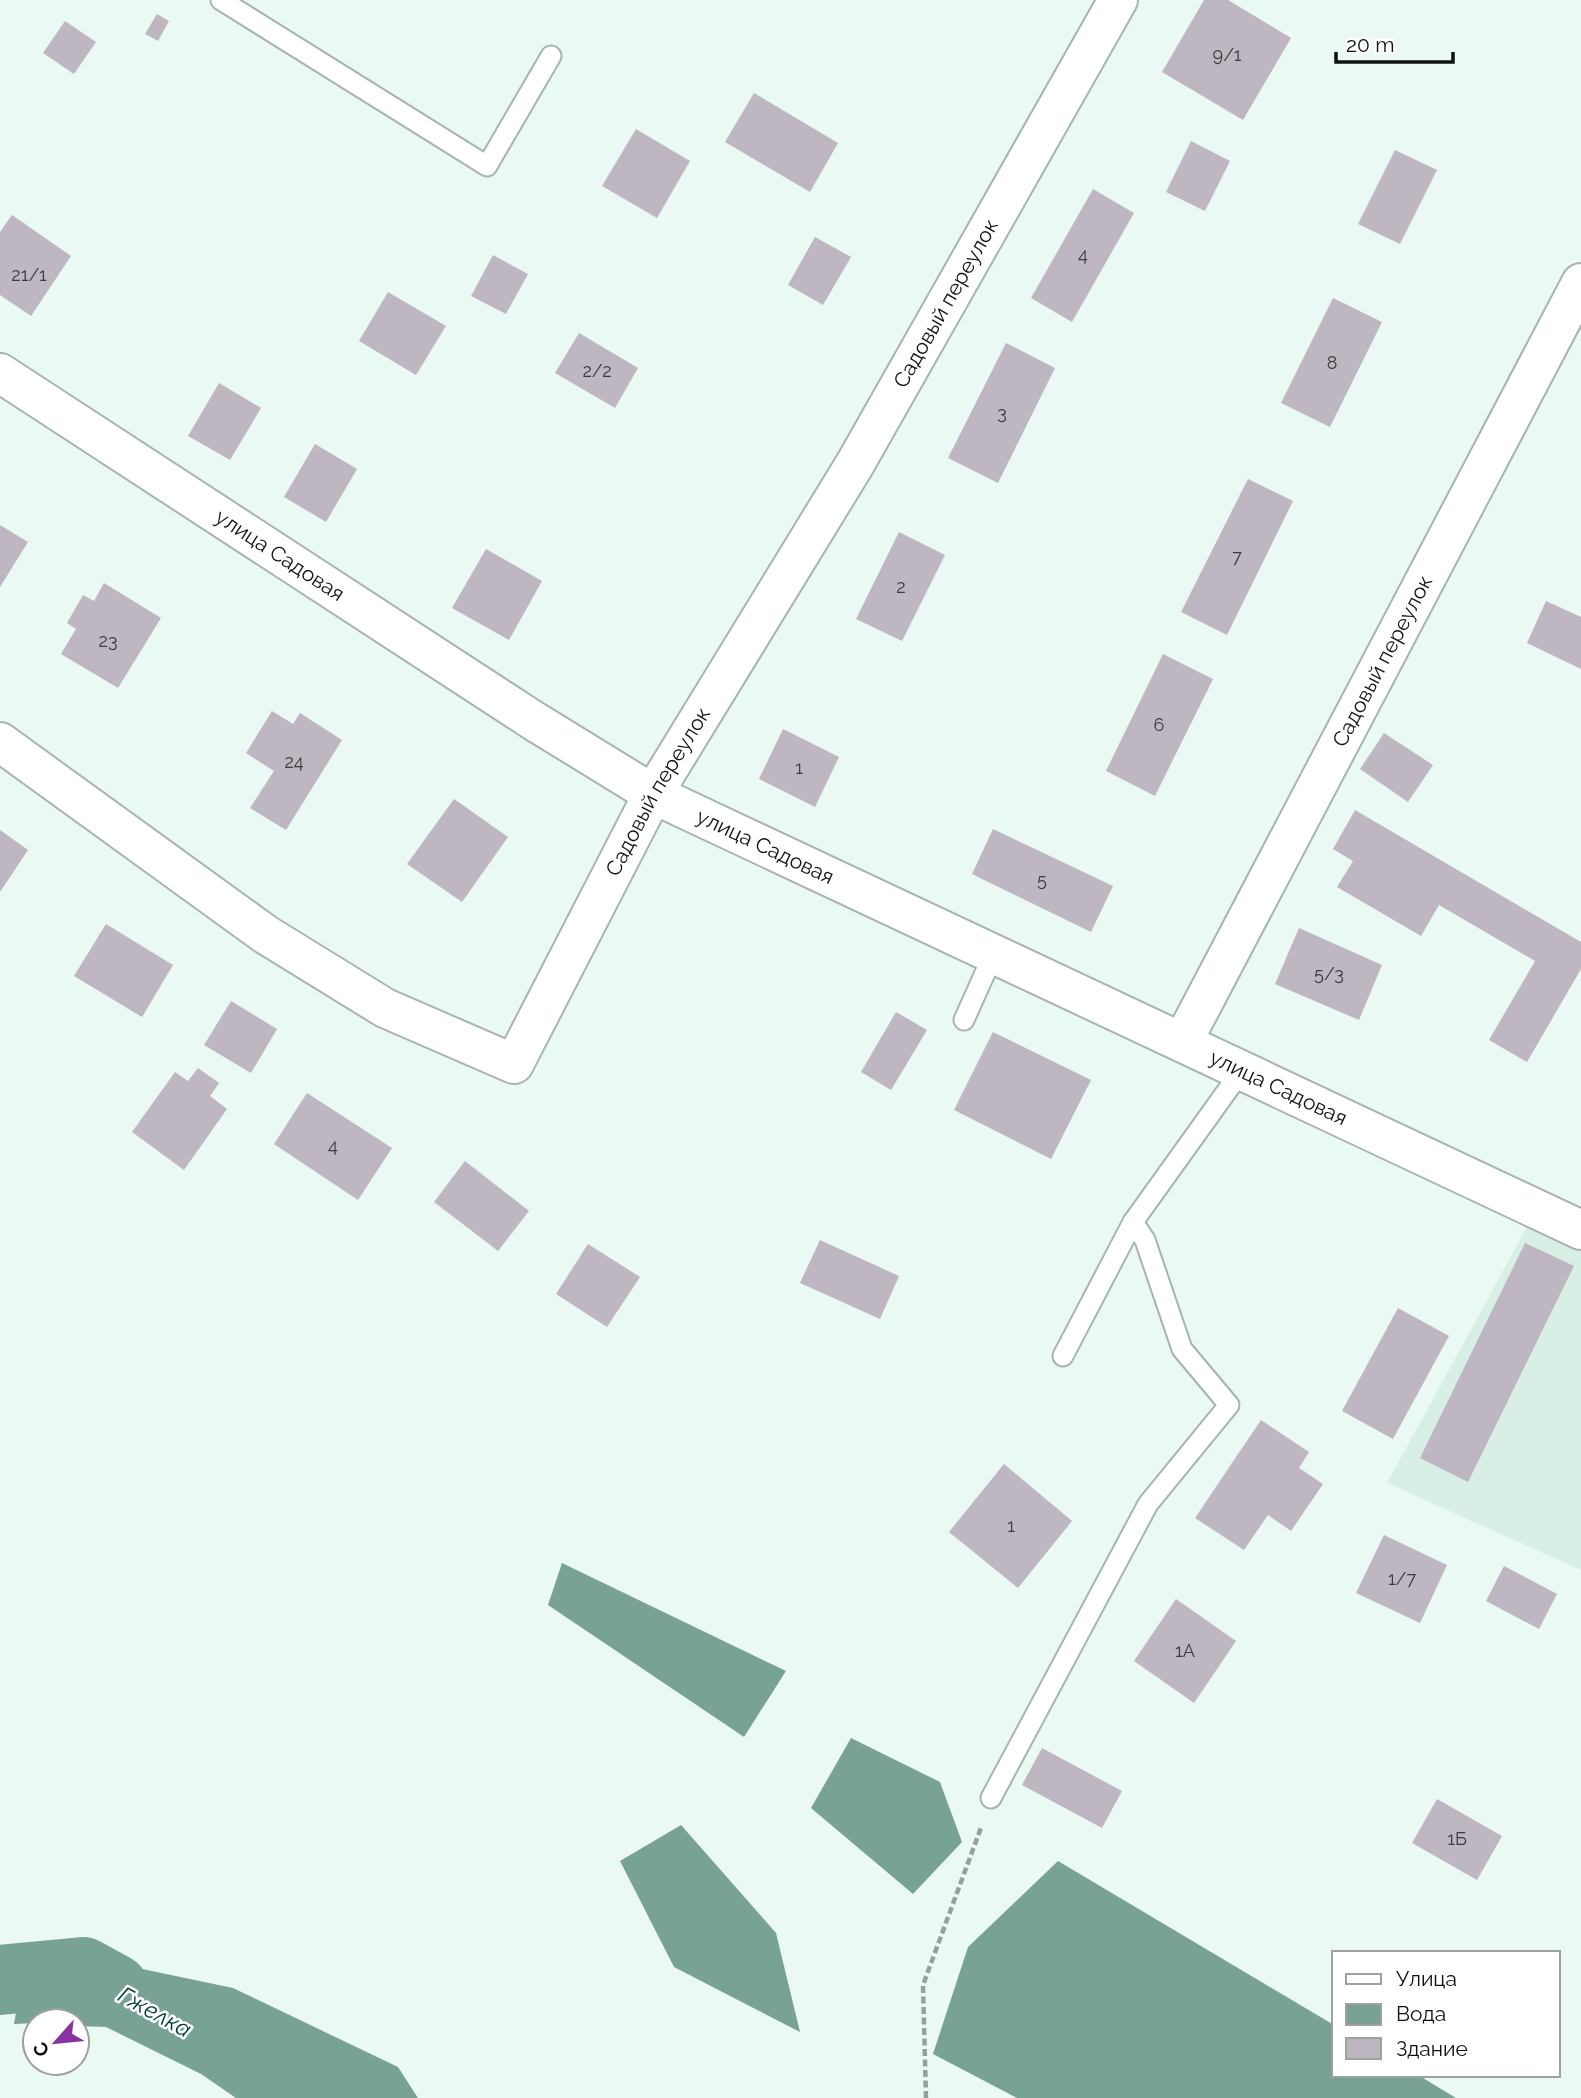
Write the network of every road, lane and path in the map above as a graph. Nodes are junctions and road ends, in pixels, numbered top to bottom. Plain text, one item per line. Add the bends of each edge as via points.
1 (221, 0) edge
2 (1118, 0) edge
3 (551, 56) dead end
4 (1581, 282) edge
5 (0, 373) edge
6 (0, 742) edge
7 (653, 794) junction
8 (994, 954) junction
9 (964, 1020) dead end
10 (1184, 1041) junction
11 (1242, 1070) junction
12 (1133, 1222) junction
13 (1581, 1230) edge
14 (1063, 1356) dead end
15 (991, 1798) joint
16 (926, 2098) edge

1 - 3 lane via 487,166
2 - 7 street, Садовый переулок via 855,464
4 - 10 street, Садовый переулок
5 - 7 street, улица Садовая
6 - 7 street, Садовый переулок via 287,947 385,1008 514,1063
7 - 8 street, улица Садовая
8 - 9 lane
8 - 10 street, улица Садовая
10 - 11 street, улица Садовая
11 - 12 lane
11 - 13 street, улица Садовая
12 - 14 lane
12 - 15 lane via 1145,1240 1182,1349 1229,1405 1148,1504
15 - 16 path via 923,1984

